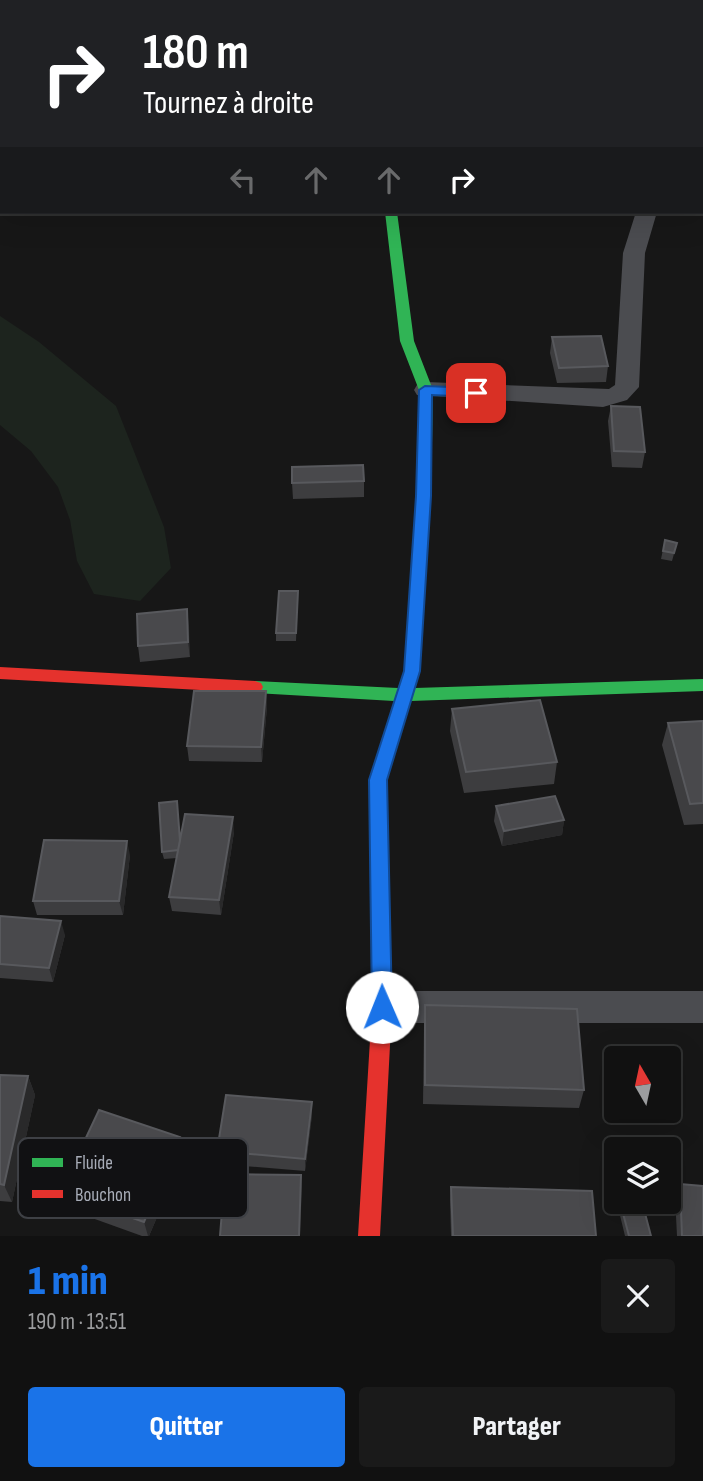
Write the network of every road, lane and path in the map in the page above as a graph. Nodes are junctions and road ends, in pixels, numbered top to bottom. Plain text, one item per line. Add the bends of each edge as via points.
1 (391, 214) edge
2 (645, 214) edge
3 (425, 390) junction
4 (0, 673) edge
5 (703, 685) edge
6 (405, 695) junction
7 (382, 1007) junction
8 (703, 1007) edge
9 (369, 1236) edge

1 - 3 street via 407,341
2 - 3 street via 634,253 627,387 618,395 603,399
3 - 6 street via 420,550 412,671
4 - 6 street
5 - 6 street
6 - 7 street via 378,780
7 - 8 street
7 - 9 street

